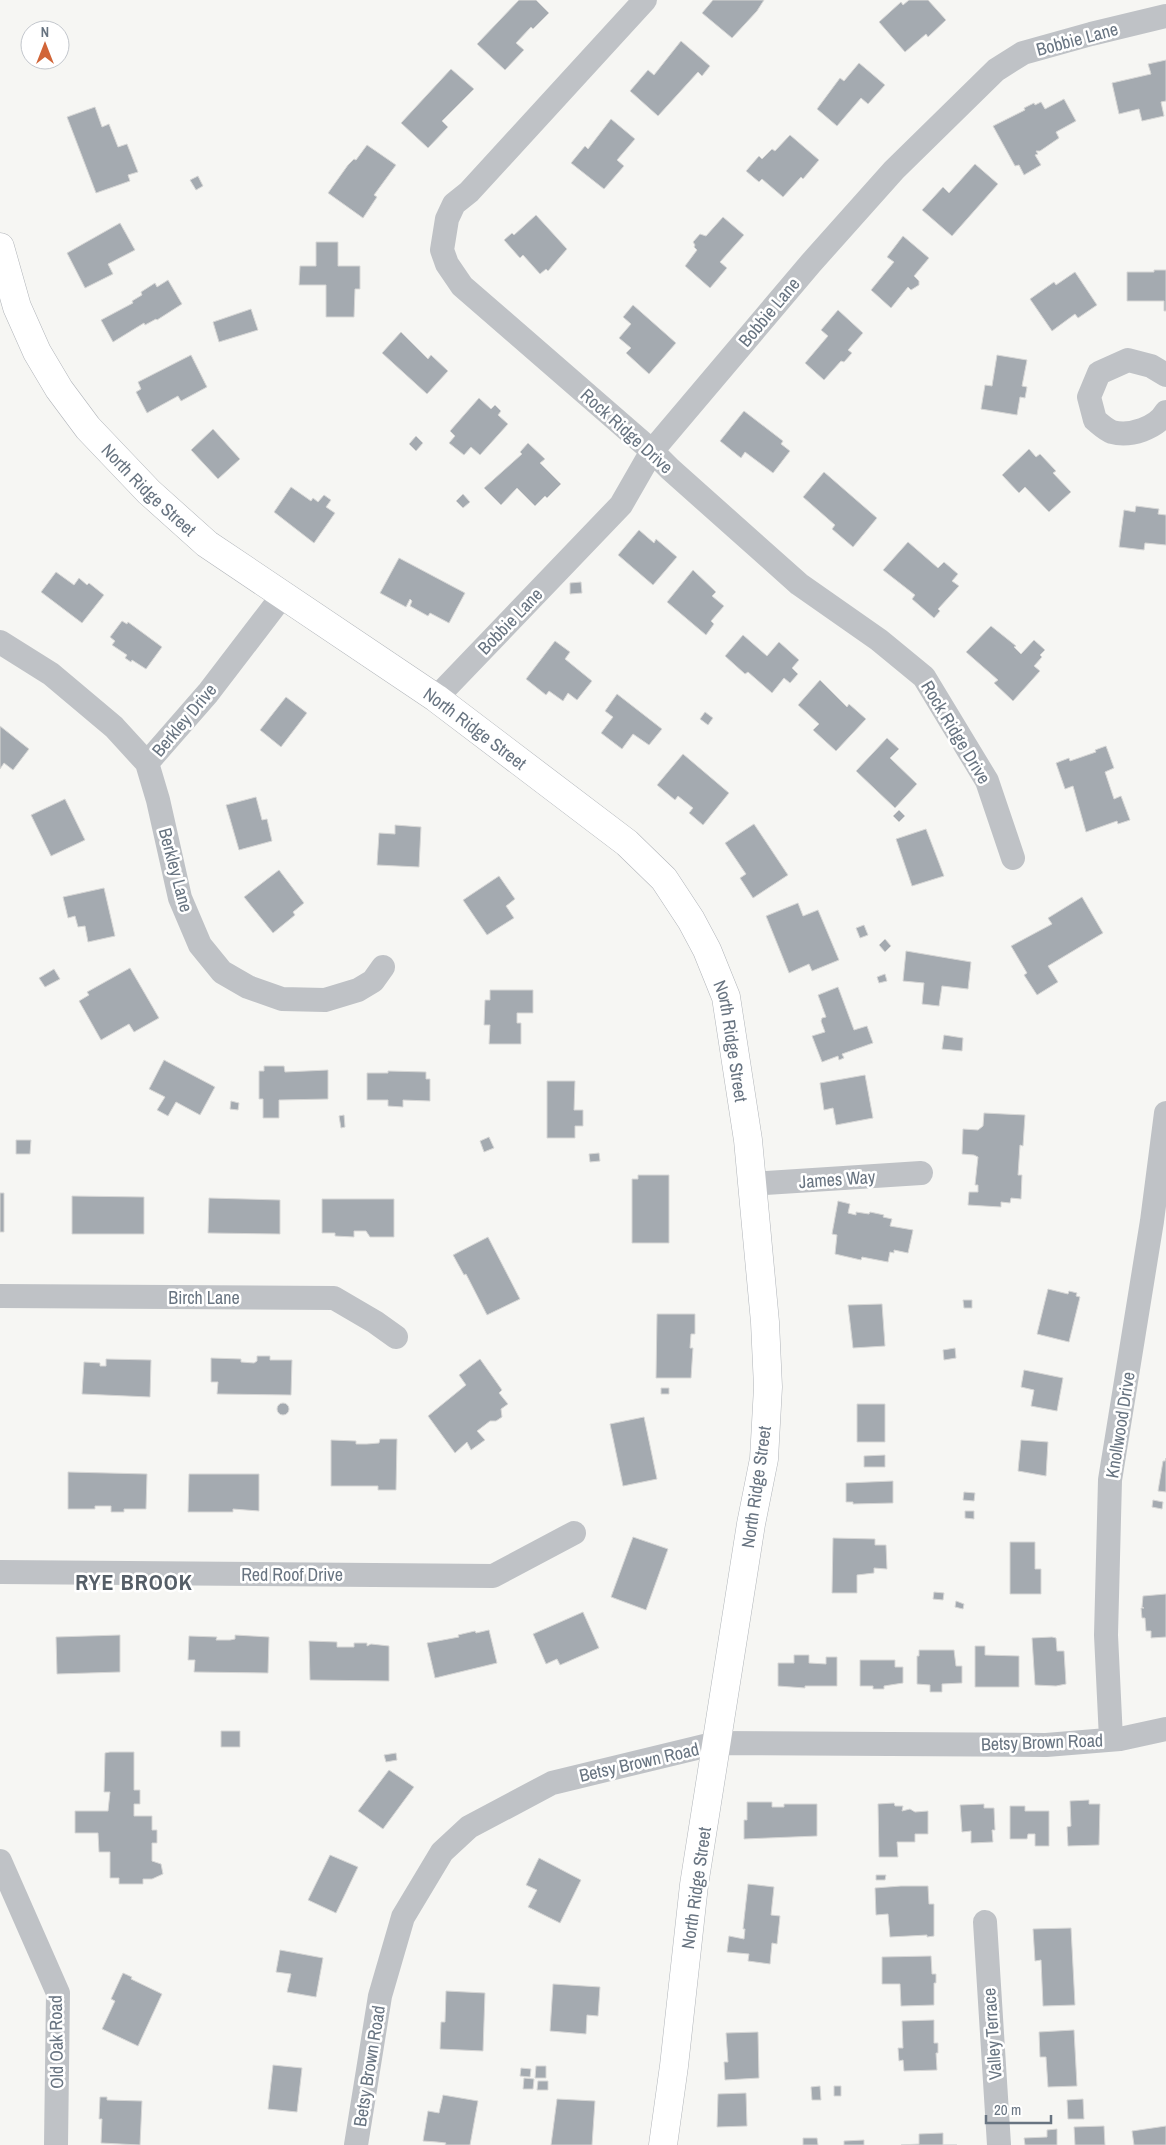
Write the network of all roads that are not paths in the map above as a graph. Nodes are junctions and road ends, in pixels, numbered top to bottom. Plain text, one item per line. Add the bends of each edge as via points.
1 (645, 0) edge
2 (1166, 16) edge
3 (0, 247) edge
4 (1166, 375) edge
5 (1166, 412) edge
6 (652, 451) junction
7 (282, 595) junction
8 (0, 642) edge
9 (436, 698) junction
10 (147, 763) junction
11 (1014, 858) dead end
12 (382, 967) dead end
13 (1166, 1113) edge
14 (921, 1173) dead end
15 (752, 1184) junction
16 (0, 1296) edge
17 (396, 1337) dead end
18 (574, 1533) dead end
19 (0, 1572) edge
20 (1166, 1729) edge
21 (1111, 1739) junction
22 (718, 1743) junction
23 (0, 1861) edge
24 (985, 1922) dead end
25 (56, 2145) edge
26 (356, 2145) edge
27 (662, 2145) edge
28 (999, 2145) edge

1 - 6 street, Rock Ridge Drive via 469,192 454,204 447,218 442,250 462,286
2 - 6 street, Bobbie Lane via 1023,53 996,70 894,170
3 - 7 street, North Ridge Street via 17,307 37,352 58,389 88,428 149,492 207,544
4 - 5 street via 1151,366 1128,360 1099,373 1089,397 1095,420 1112,432 1139,432 1161,420
6 - 9 street, Bobbie Lane via 621,505
6 - 11 street, Rock Ridge Drive via 799,584 879,640 924,677 987,781
7 - 9 street, North Ridge Street
7 - 10 street, Berkley Drive via 208,693
8 - 10 street, Berkley Drive via 51,674 114,727
9 - 15 street, North Ridge Street via 628,843 664,879 691,920 726,997
10 - 12 street, Berkley Lane via 180,898 200,945 222,972 248,987 282,999 326,1000 358,990 373,980
13 - 21 street, Knollwood Drive via 1110,1480 1106,1635
14 - 15 street, James Way
15 - 22 street, North Ridge Street via 768,1387 764,1450
16 - 17 street, Birch Lane via 334,1298
18 - 19 street, Red Roof Drive via 493,1576
20 - 21 street, Betsy Brown Road
21 - 22 street, Betsy Brown Road via 1046,1745
22 - 26 street, Betsy Brown Road via 552,1783 469,1826 442,1852 403,1917 380,1996
22 - 27 street, North Ridge Street via 694,1885
23 - 25 street, Old Oak Road via 58,1993
24 - 28 street, Valley Terrace

